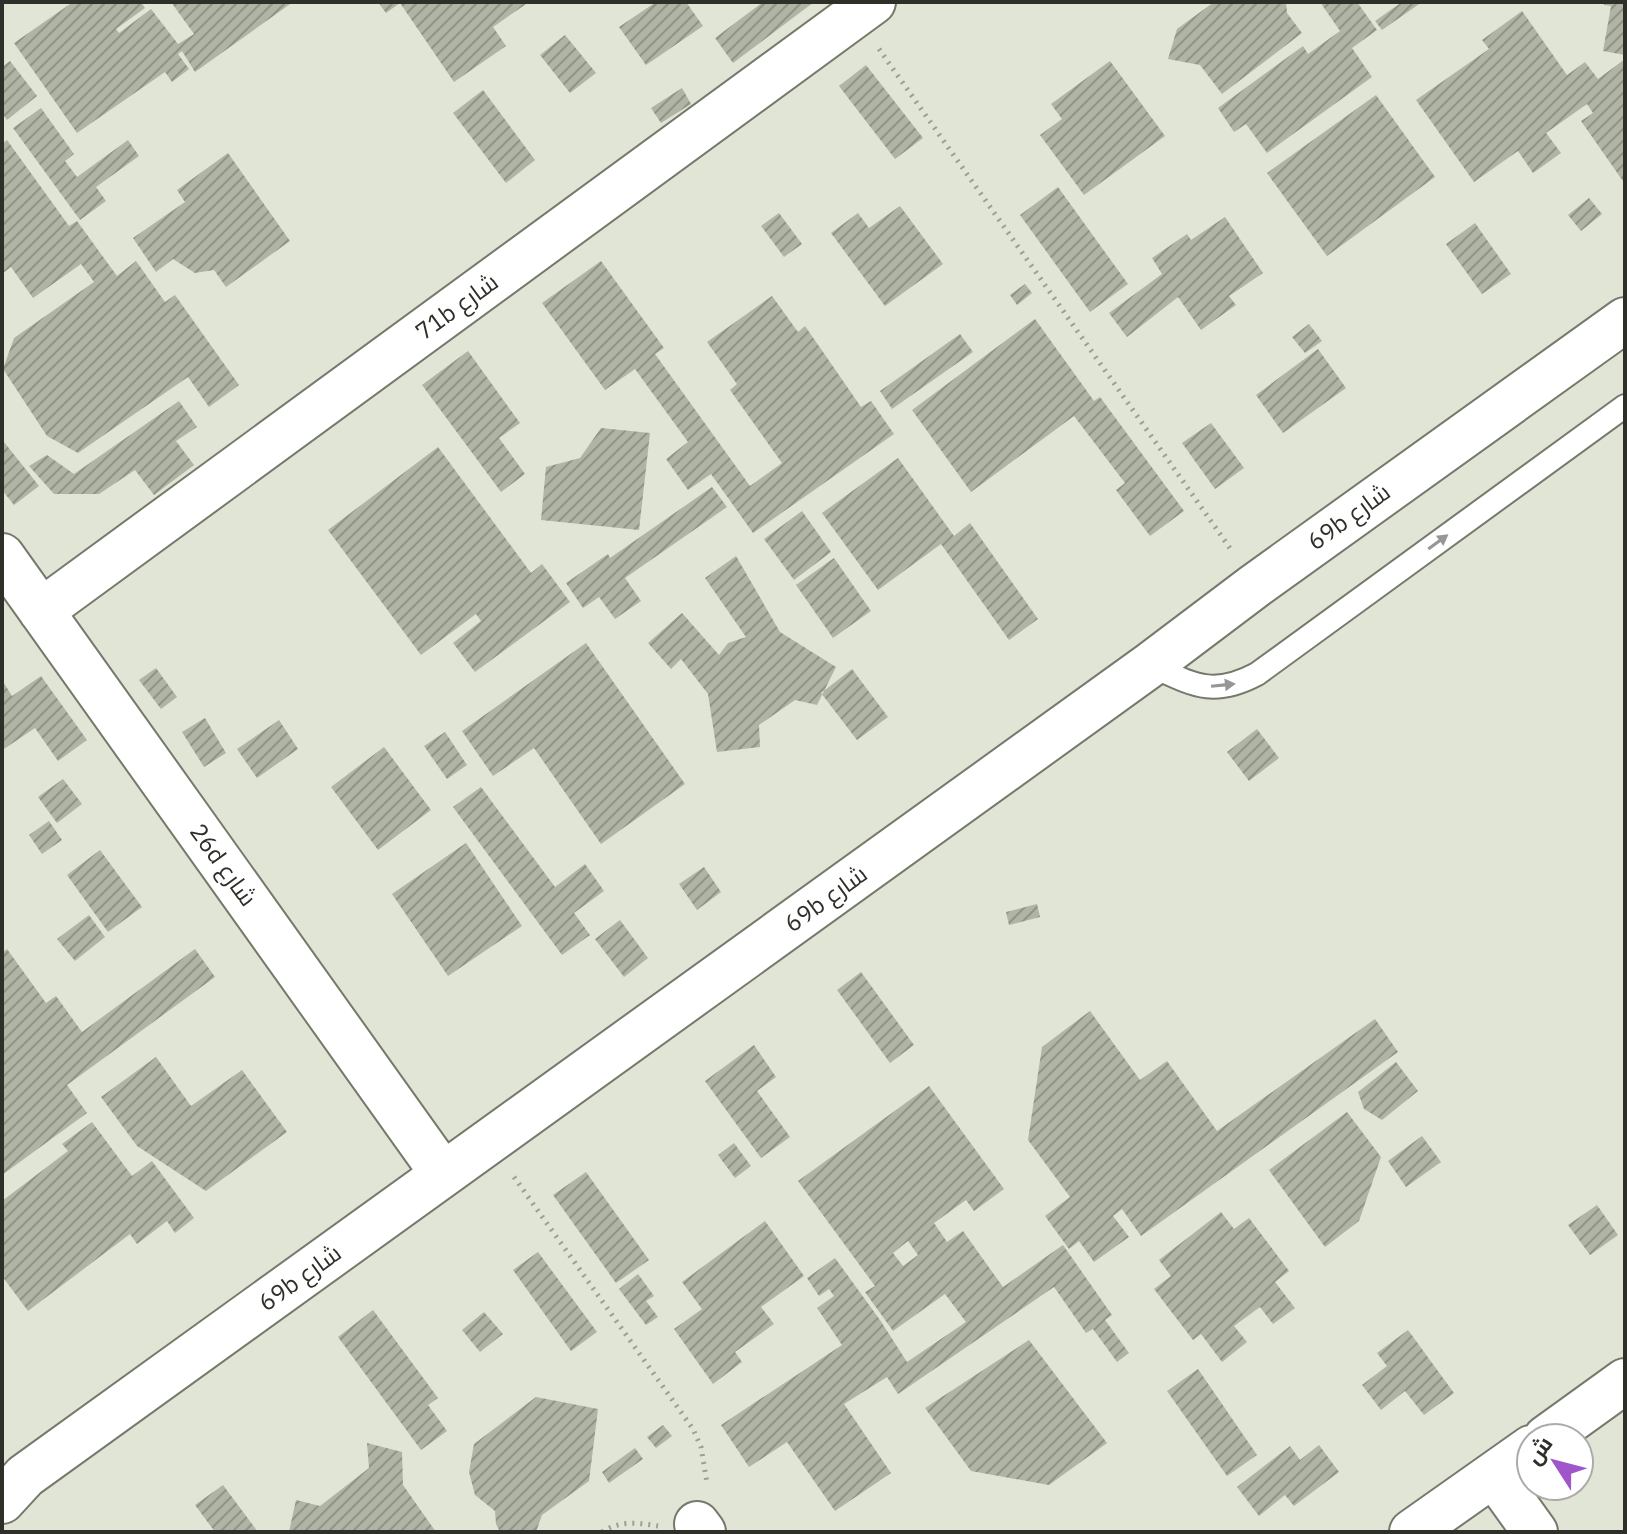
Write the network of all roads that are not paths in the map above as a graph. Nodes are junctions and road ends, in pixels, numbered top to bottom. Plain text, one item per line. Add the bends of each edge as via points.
1 (864, 8) edge
2 (1625, 320) edge
3 (1625, 406) edge
4 (2, 556) edge
5 (41, 611) junction
6 (1150, 665) junction
7 (443, 1174) junction
8 (1625, 1381) edge
9 (1568, 1422) edge
10 (1515, 1460) edge
11 (1494, 1475) junction
12 (10, 1487) edge
13 (1412, 1532) edge
14 (1535, 1532) edge

1 - 5 street, 71b شارع
2 - 6 street, 69b شارع
6 -> 3 lane via 1198,686 1239,684
4 - 5 street, 26d شارع
5 - 7 street, 26d شارع
6 - 7 street, 69b شارع
7 - 12 street, 69b شارع
8 - 9 street
10 - 11 street
11 - 13 street
11 - 14 street

